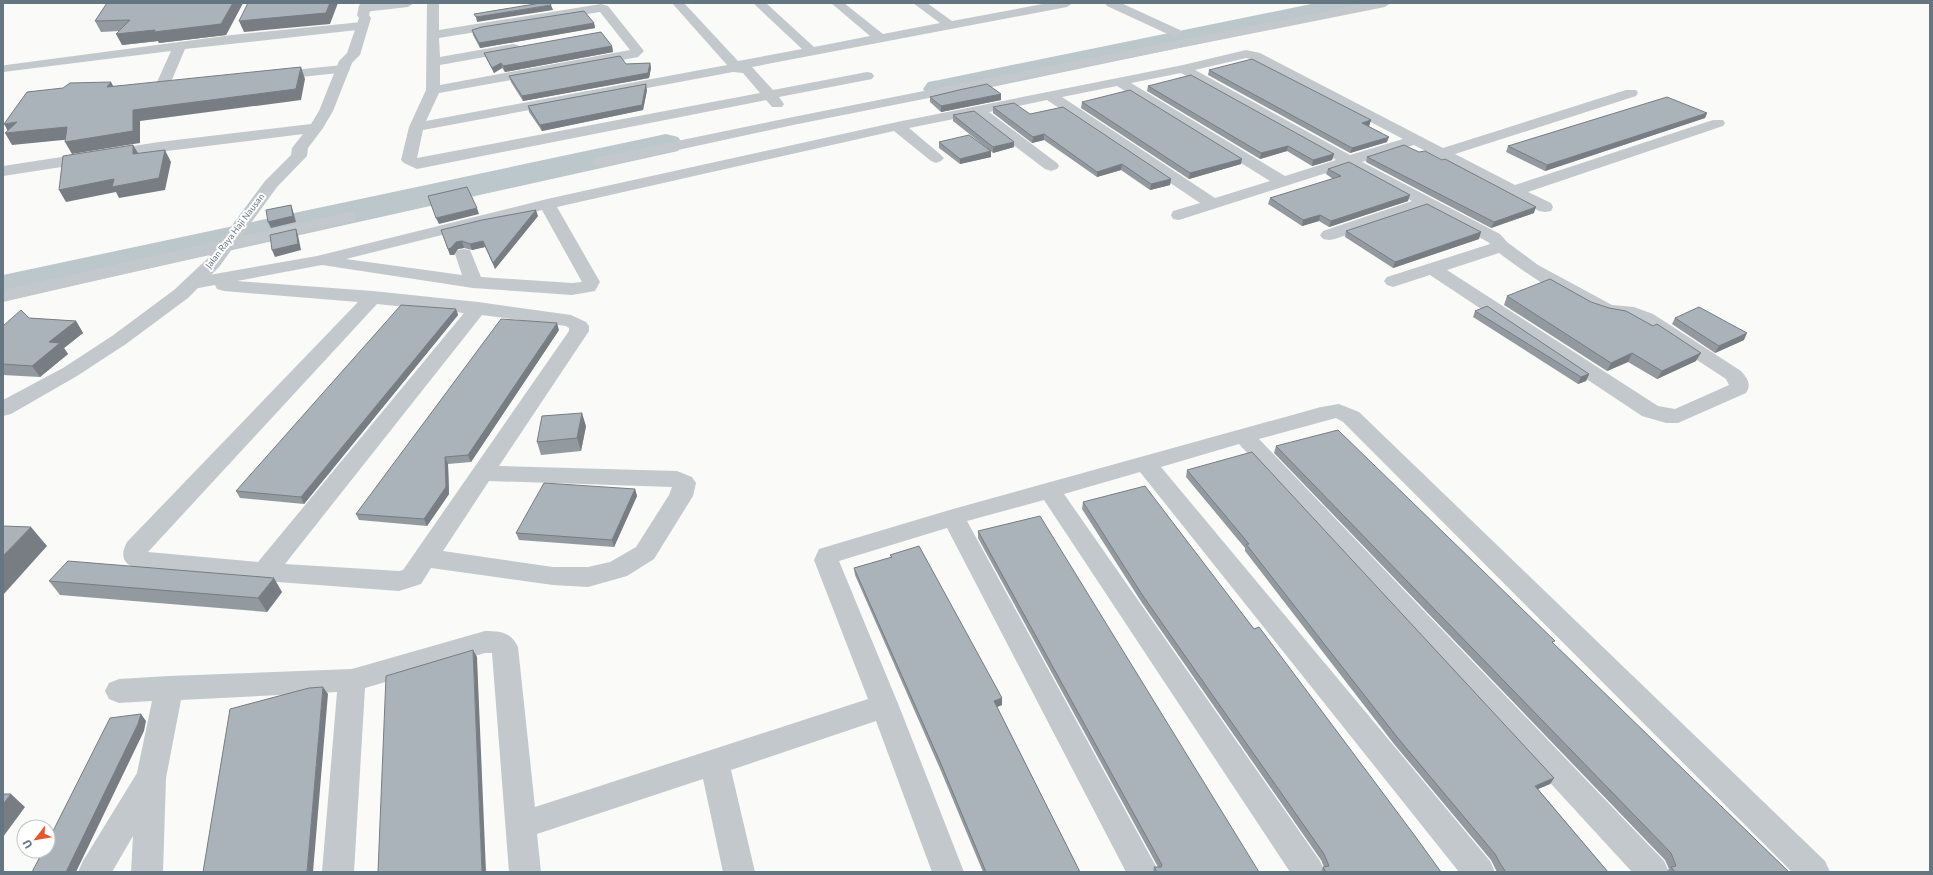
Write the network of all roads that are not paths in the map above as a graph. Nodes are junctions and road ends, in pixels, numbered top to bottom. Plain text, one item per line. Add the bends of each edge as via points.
1 (408, 3) edge
2 (433, 3) edge
3 (678, 3) edge
4 (759, 3) edge
5 (837, 3) edge
6 (919, 3) edge
7 (995, 3) edge
8 (1067, 3) edge
9 (1111, 3) edge
10 (1324, 3) edge
11 (1385, 3) edge
12 (366, 6) edge
13 (1012, 14) junction
14 (950, 25) junction
15 (362, 26) junction
16 (238, 27) edge
17 (621, 29) junction
18 (605, 32) dead end
19 (1176, 33) junction
20 (433, 34) junction
21 (880, 38) junction
22 (232, 39) junction
23 (180, 46) junction
24 (527, 46) edge
25 (811, 51) junction
26 (434, 62) junction
27 (736, 67) junction
28 (6, 69) dead end
29 (343, 69) junction
30 (1183, 69) junction
31 (609, 74) junction
32 (867, 76) dead end
33 (259, 78) edge
34 (1119, 82) junction
35 (206, 84) edge
36 (433, 90) junction
37 (1631, 93) dead end
38 (1049, 94) junction
39 (769, 95) junction
40 (977, 110) junction
41 (789, 117) junction
42 (1718, 123) dead end
43 (897, 126) junction
44 (416, 127) junction
45 (316, 128) junction
46 (1415, 140) junction
47 (814, 145) junction
48 (1442, 153) junction
49 (936, 158) dead end
50 (1349, 161) junction
51 (600, 162) dead end
52 (1051, 166) dead end
53 (3, 171) edge
54 (1283, 182) junction
55 (1514, 191) junction
56 (1426, 202) junction
57 (547, 204) junction
58 (1213, 204) junction
59 (1545, 207) dead end
60 (1179, 215) dead end
61 (348, 217) dead end
62 (1329, 235) dead end
63 (226, 246) junction
64 (1501, 246) junction
65 (464, 254) dead end
66 (317, 260) junction
67 (1432, 268) junction
68 (1393, 281) dead end
69 (473, 282) junction
70 (193, 283) junction
71 (3, 296) edge
72 (373, 297) junction
73 (478, 308) junction
74 (3, 409) edge
75 (1244, 436) junction
76 (1146, 464) junction
77 (482, 473) junction
78 (1050, 491) junction
79 (953, 517) junction
80 (426, 558) junction
81 (264, 572) junction
82 (352, 680) junction
83 (169, 688) junction
84 (119, 691) dead end
85 (885, 706) junction
86 (714, 762) junction
87 (151, 778) junction
88 (522, 826) junction
89 (94, 872) edge
90 (147, 872) edge
91 (338, 872) edge
92 (525, 872) edge
93 (739, 872) edge
94 (948, 872) edge
95 (1143, 872) edge
96 (1309, 872) edge
97 (1479, 872) edge
98 (1653, 872) edge
99 (1814, 872) edge

1 - 12 street
2 - 20 street
3 - 27 street
4 - 25 street
5 - 21 street
6 - 14 street
7 - 13 street
8 - 13 street
9 - 19 street
10 - 19 street
11 - 41 street
12 - 15 street, Jalan Raya Haji Nausan
13 - 14 street
14 - 21 street
15 - 22 street
15 - 29 street, Jalan Raya Haji Nausan via 353,55 346,61
16 - 22 street
17 - 18 street
17 - 20 street via 604,9 598,8
17 - 31 street via 638,51
19 - 41 street
20 - 26 street
21 - 25 street
22 - 23 street
23 - 28 street
23 - 35 street via 164,84 176,87
24 - 26 street
25 - 27 street
26 - 36 street
27 - 31 street
27 - 39 street via 746,69
29 - 33 street
29 - 45 street, Jalan Raya Haji Nausan
30 - 34 street
30 - 46 street via 1240,55 1255,56
30 - 50 street
31 - 36 street
31 - 44 street
32 - 39 street
34 - 38 street
34 - 54 street
36 - 44 street
37 - 48 street
38 - 40 street
38 - 58 street
39 - 41 street
39 - 44 street via 424,164 409,160
40 - 43 street
40 - 52 street
41 - 47 street
41 - 51 street
42 - 55 street
43 - 47 street
43 - 49 street
45 - 53 street via 159,146
45 - 63 street, Jalan Raya Haji Nausan via 300,148 299,156 271,184
46 - 48 street
46 - 50 street
47 - 57 street
48 - 55 street
50 - 54 street
50 - 56 street
54 - 58 street
55 - 59 street
56 - 62 street
56 - 64 street via 1494,238
57 - 66 street
57 - 69 street via 591,282 590,285 572,290
58 - 60 street
61 - 63 street
63 - 70 street, Jalan Raya Haji Nausan
63 - 71 street
64 - 67 street
64 - 67 street via 1532,269 1592,304 1646,318 1734,375 1740,383 1739,388 1678,416 1666,416 1650,411
65 - 69 street
66 - 69 street
66 - 70 street
67 - 68 street
70 - 72 street
70 - 74 street, Jalan Raya Haji Nausan via 101,352
72 - 73 street
72 - 81 street via 136,548 134,554 140,561
73 - 77 street via 571,321 579,326 579,331
73 - 81 street
75 - 76 street
75 - 98 street
75 - 99 street via 1329,412 1339,411 1351,417
76 - 78 street
76 - 97 street
77 - 80 street
77 - 80 street via 677,479 684,483 681,496 645,553 618,569 588,578 554,576
78 - 79 street
78 - 96 street
79 - 85 street via 832,553 826,557
79 - 95 street
80 - 81 street via 412,577 402,581
82 - 83 street
82 - 88 street via 485,642 503,644
82 - 91 street
83 - 84 street
83 - 87 street
85 - 86 street
85 - 94 street
86 - 88 street
86 - 93 street
87 - 89 street
87 - 90 street
88 - 92 street

